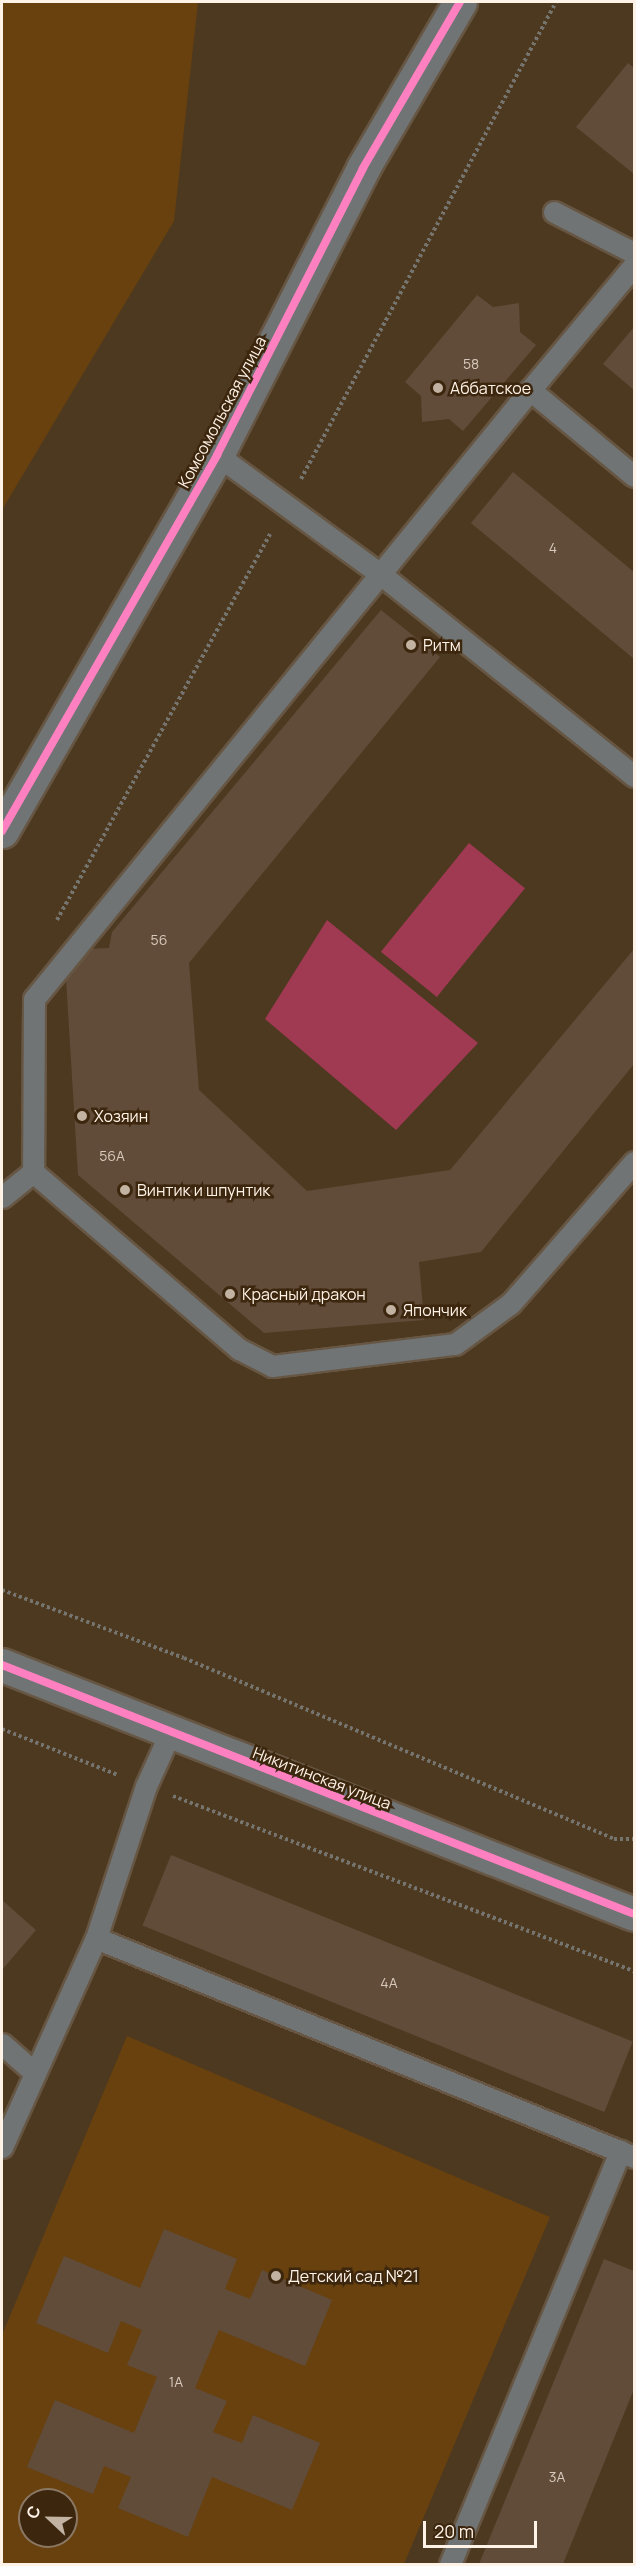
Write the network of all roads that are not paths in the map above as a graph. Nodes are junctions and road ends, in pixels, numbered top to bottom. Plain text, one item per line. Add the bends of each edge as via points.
1 (460, 2) edge
2 (554, 212) dead end
3 (634, 253) edge
4 (634, 264) edge
5 (530, 390) junction
6 (217, 455) junction
7 (634, 476) edge
8 (380, 573) junction
9 (634, 776) edge
10 (2, 831) edge
11 (634, 1162) edge
12 (33, 1172) junction
13 (2, 1197) edge
14 (2, 1665) edge
15 (170, 1733) junction
16 (634, 1914) edge
17 (96, 1938) junction
18 (2, 2044) edge
19 (35, 2073) junction
20 (2, 2146) edge
21 (627, 2154) edge
22 (450, 2565) edge

1 - 6 street, Комсомольская улица via 363,168
2 - 3 lane
4 - 5 lane
5 - 7 lane
5 - 8 lane
6 - 8 lane
6 - 10 street, Комсомольская улица
8 - 9 lane
8 - 12 lane via 34,999
11 - 12 lane via 511,1303 455,1344 272,1366 239,1349
12 - 13 lane
14 - 15 street, Никитинская улица
15 - 16 street, Никитинская улица
15 - 17 lane via 146,1786
17 - 19 lane
17 - 21 lane
18 - 19 lane
19 - 20 lane
21 - 22 lane

